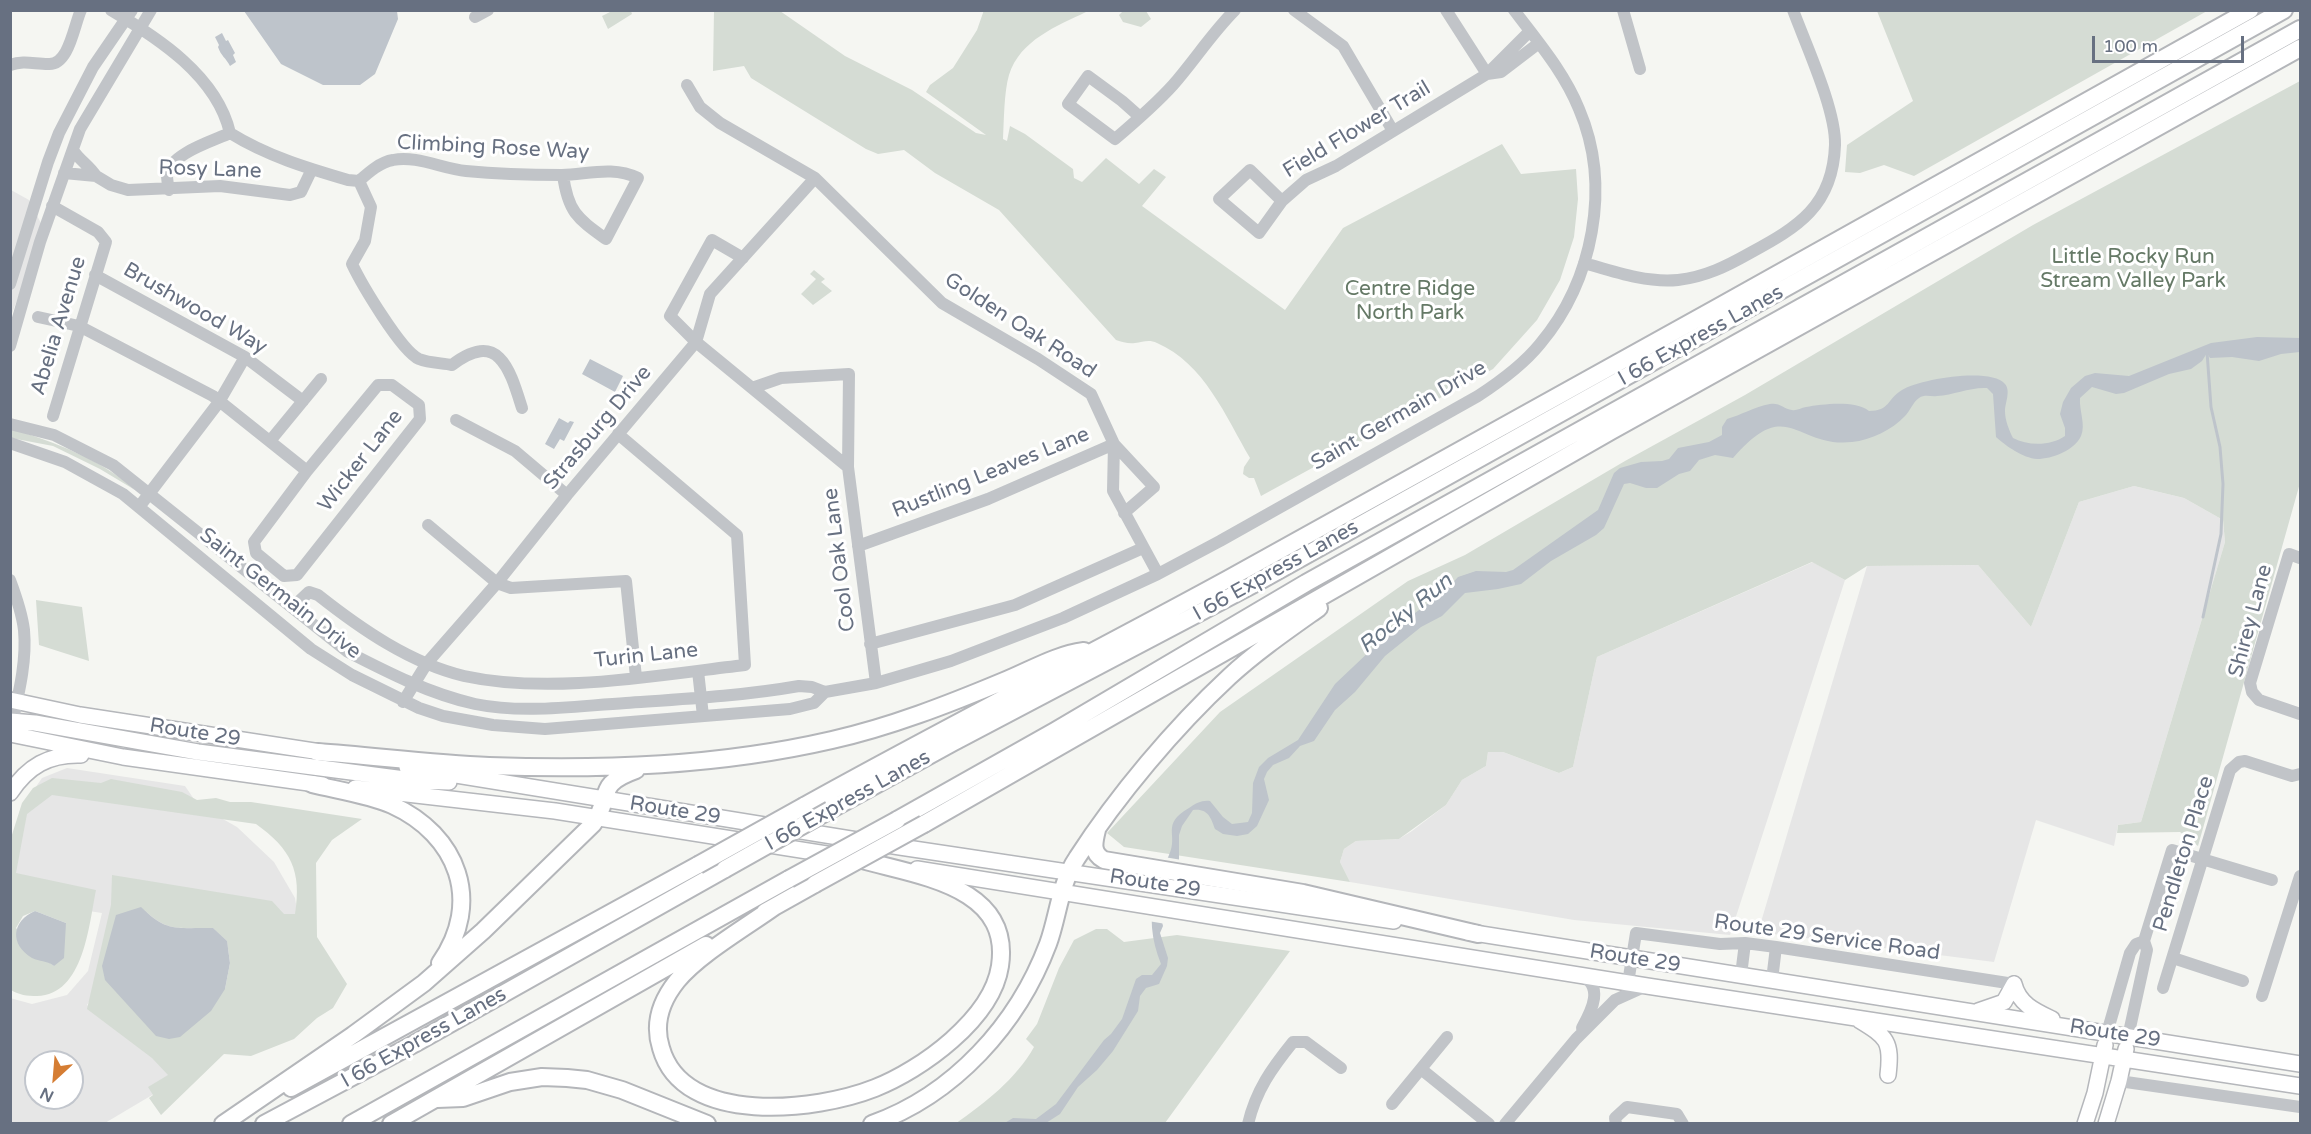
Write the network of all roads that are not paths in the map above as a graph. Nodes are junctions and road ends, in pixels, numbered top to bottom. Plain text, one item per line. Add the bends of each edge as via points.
1 (81, 10) edge
2 (111, 10) edge
3 (151, 10) edge
4 (488, 10) edge
5 (1294, 10) edge
6 (1446, 10) edge
7 (1514, 10) edge
8 (1623, 10) edge
9 (1793, 10) edge
10 (2250, 10) edge
11 (2284, 10) edge
12 (1228, 13) edge
13 (129, 15) edge
14 (474, 17) dead end
15 (140, 28) junction
16 (2301, 29) edge
17 (1530, 31) junction
18 (1539, 43) junction
19 (2301, 48) edge
20 (10, 65) edge
21 (1640, 69) dead end
22 (1487, 74) junction
23 (687, 85) dead end
24 (1140, 117) junction
25 (1393, 132) junction
26 (230, 133) junction
27 (73, 150) junction
28 (312, 169) junction
29 (64, 173) junction
30 (563, 175) junction
31 (96, 176) junction
32 (815, 178) junction
33 (358, 181) junction
34 (169, 189) junction
35 (1282, 201) junction
36 (52, 206) junction
37 (743, 258) junction
38 (1584, 263) junction
39 (95, 274) junction
40 (10, 284) edge
41 (38, 317) dead end
42 (79, 326) junction
43 (696, 342) junction
44 (10, 346) edge
45 (245, 357) junction
46 (321, 379) dead end
47 (752, 388) junction
48 (303, 401) junction
49 (219, 402) junction
50 (522, 408) dead end
51 (52, 416) dead end
52 (456, 420) dead end
53 (10, 424) edge
54 (618, 434) junction
55 (270, 441) junction
56 (10, 443) edge
57 (1114, 444) junction
58 (848, 467) junction
59 (307, 471) junction
60 (150, 493) junction
61 (567, 495) junction
62 (139, 507) junction
63 (1124, 513) junction
64 (428, 525) dead end
65 (1422, 538) junction
66 (858, 546) junction
67 (1143, 548) junction
68 (2301, 558) edge
69 (1158, 574) junction
70 (10, 580) edge
71 (497, 583) junction
72 (293, 607) junction
73 (870, 644) junction
74 (1100, 648) junction
75 (427, 663) junction
76 (698, 670) junction
77 (636, 677) junction
78 (413, 683) junction
79 (876, 683) junction
80 (825, 692) junction
81 (701, 698) junction
82 (14, 701) edge
83 (403, 702) junction
84 (2301, 714) edge
85 (703, 716) junction
86 (11, 727) edge
87 (317, 752) junction
88 (123, 757) junction
89 (645, 767) junction
90 (2301, 774) edge
91 (312, 784) junction
92 (512, 784) junction
93 (10, 793) edge
94 (603, 799) junction
95 (597, 818) junction
96 (1097, 829) junction
97 (2204, 859) junction
98 (862, 860) junction
99 (1070, 871) junction
100 (1140, 874) junction
101 (2301, 876) edge
102 (2272, 880) dead end
103 (1063, 892) junction
104 (774, 907) junction
105 (1478, 934) joint
106 (2144, 941) junction
107 (1745, 944) junction
108 (1776, 948) junction
109 (1631, 958) junction
110 (2173, 958) junction
111 (1577, 974) junction
112 (1741, 975) junction
113 (1772, 980) junction
114 (2243, 981) dead end
115 (424, 983) junction
116 (1628, 983) junction
117 (2014, 984) junction
118 (1647, 986) junction
119 (2163, 988) dead end
120 (2262, 996) dead end
121 (1973, 1012) junction
122 (1854, 1017) junction
123 (2066, 1026) junction
124 (2107, 1033) junction
125 (1447, 1037) dead end
126 (2128, 1037) junction
127 (1575, 1039) junction
128 (2103, 1055) junction
129 (2123, 1059) junction
130 (2301, 1064) edge
131 (1341, 1068) dead end
132 (1421, 1069) junction
133 (1888, 1075) dead end
134 (2119, 1081) junction
135 (2301, 1086) edge
136 (436, 1099) junction
137 (1392, 1104) dead end
138 (2301, 1107) edge
139 (224, 1124) edge
140 (264, 1124) edge
141 (351, 1124) edge
142 (391, 1124) edge
143 (707, 1124) edge
144 (872, 1124) edge
145 (1248, 1124) edge
146 (1489, 1124) edge
147 (1505, 1124) edge
148 (1616, 1124) edge
149 (1683, 1124) edge
150 (2085, 1124) edge
151 (2106, 1124) edge

1 - 20 street via 65,56 59,62 52,65 22,61
2 - 13 street
3 - 15 street
4 - 14 street
5 - 25 street via 1343,46
6 - 22 street
7 - 17 street, Saint Germain Drive
8 - 21 street
9 - 38 street via 1830,113 1834,136 1828,180 1806,217 1787,233 1730,265 1690,278 1652,280
10 - 74 highway
11 - 140 highway, I 66 Express Lanes, bridge via 1256,583 952,743
12 - 24 street via 1172,86
13 - 15 street
13 - 40 street via 93,67 59,133
15 - 26 street via 196,74 211,92
15 - 27 street via 96,99
16 - 141 highway, I 66 Express Lanes, bridge via 1358,554 897,820
17 - 18 street, Saint Germain Drive
17 - 22 street, Field Flower Trail
18 - 22 street, Field Flower Trail via 1501,72
18 - 38 street, Saint Germain Drive via 1568,86 1591,148 1595,210
19 - 65 highway
22 - 25 street, Field Flower Trail
23 - 32 street, Golden Oak Road via 700,107 720,123
24 - 24 street via 1115,139 1068,104 1088,76
25 - 35 street, Field Flower Trail via 1306,180
26 - 28 street via 276,157
26 - 34 street via 177,158 167,175
27 - 29 street
27 - 31 street, Rosy Lane
28 - 33 street
28 - 34 street, Rosy Lane via 301,192 290,195 220,186
29 - 31 street, Rosy Lane
29 - 36 street
30 - 30 street, Climbing Rose Way via 573,211 606,239 638,178 624,171
30 - 33 street, Climbing Rose Way via 464,171 394,159
31 - 34 street, Rosy Lane via 128,190
32 - 37 street, Strasburg Drive
32 - 57 street, Golden Oak Road via 942,303 1091,394
33 - 50 street via 371,207 365,241 352,264 360,282 408,350 419,359 452,365 463,356 487,351 509,368
35 - 35 street, Field Flower Trail via 1259,233 1219,199 1250,170
36 - 39 street, Abelia Avenue via 98,232 106,242
36 - 44 street
37 - 43 street, Strasburg Drive via 710,294
37 - 43 street, Cool Oak Lane via 712,240 706,249 670,316
38 - 69 street, Saint Germain Drive via 1573,293 1550,332 1499,383
39 - 42 street, Abelia Avenue
39 - 45 street, Brushwood Way
41 - 42 street
42 - 49 street
42 - 51 street, Abelia Avenue
43 - 47 street, Cool Oak Lane
43 - 54 street, Strasburg Drive
45 - 48 street, Brushwood Way
45 - 49 street
46 - 48 street
47 - 58 street, Cool Oak Lane
47 - 58 street, Cool Oak Lane via 781,378 849,374
48 - 55 street
49 - 55 street
49 - 60 street
52 - 61 street via 515,452
53 - 60 street, Saint Germain Drive via 54,435 83,448
54 - 61 street, Strasburg Drive
54 - 76 street, Turin Lane via 737,535 745,665
55 - 59 street
56 - 62 street, Saint Germain Drive via 65,462
57 - 63 street, Golden Oak Road via 1113,491
57 - 63 street, Rustling Leaves Lane via 1154,487
57 - 66 street, Rustling Leaves Lane via 988,499
58 - 66 street, Cool Oak Lane
59 - 59 street, Wicker Lane via 254,542 256,553 284,576 297,575 420,419 419,405 392,385 378,385
60 - 62 street
60 - 72 street, Saint Germain Drive
61 - 71 street, Strasburg Drive
62 - 83 street, Saint Germain Drive via 311,649
63 - 67 street, Golden Oak Road
64 - 71 street
65 - 96 highway via 1283,633 1230,676 1181,726
65 - 104 highway, bridge
66 - 73 street, Cool Oak Lane
67 - 69 street, Golden Oak Road
67 - 73 street via 1015,605
68 - 84 street, Shirey Lane via 2289,554 2250,683 2259,700
69 - 79 street, Saint Germain Drive via 1004,643
70 - 82 street via 24,630 24,661
71 - 75 street, Strasburg Drive
71 - 77 street via 511,588 626,581
72 - 75 street, Turin Lane via 309,592 318,595 375,636
72 - 78 street, Saint Germain Drive via 348,652
73 - 79 street, Cool Oak Lane
74 - 89 highway via 1063,654 993,685 886,725 833,740 728,759
74 - 139 highway, bridge via 928,737
75 - 77 street, Turin Lane via 502,682 570,683
75 - 78 street, Strasburg Drive
76 - 77 street, Turin Lane
76 - 81 street
78 - 81 street, Saint Germain Drive via 476,704 522,709
78 - 83 street, Strasburg Drive
79 - 80 street, Saint Germain Drive
80 - 81 street, Saint Germain Drive via 799,686
80 - 85 street, Saint Germain Drive via 814,703 790,709
81 - 85 street
82 - 86 street
82 - 87 main road, Route 29
83 - 85 street, Saint Germain Drive via 442,716 545,729
86 - 88 main road, Route 29
86 - 92 main road via 420,781
87 - 89 highway via 487,766
87 - 92 main road, Route 29
88 - 91 main road, Route 29
88 - 93 main road via 50,758 27,772
89 - 94 highway via 614,780
90 - 97 street, Pendleton Place via 2292,776 2245,761 2233,765
91 - 95 main road, Route 29
91 - 115 highway via 391,805 433,833 448,852 462,890 460,924 450,948
92 - 94 main road, Route 29
94 - 95 highway
94 - 99 main road, Route 29
95 - 98 main road, Route 29
95 - 115 highway via 483,931
96 - 99 highway
96 - 100 highway via 1094,848 1099,857
97 - 102 street
97 - 106 street via 2172,850
97 - 110 street, Pendleton Place
98 - 103 main road, Route 29
98 - 104 highway via 950,885 968,894 990,915 1001,947 995,986 979,1011 935,1053 901,1076 839,1099 761,1106 708,1097 672,1071 658,1033 667,994 693,965
99 - 100 main road, Route 29
99 - 103 highway
100 - 105 highway via 1303,894
101 - 120 street
103 - 111 main road, Route 29
103 - 144 highway via 1040,966 1001,1029 981,1052 933,1092
104 - 136 highway
105 - 109 main road, Route 29
106 - 124 street via 2130,953
106 - 126 street via 2147,950
107 - 108 street, Route 29 Service Road
107 - 109 street, Route 29 Service Road via 1635,933
107 - 112 street
108 - 113 street
108 - 117 street, Route 29 Service Road
109 - 112 main road, Route 29
109 - 116 street
110 - 114 street
110 - 119 street, Pendleton Place
111 - 116 main road, Route 29
111 - 127 street via 1584,976 1595,994 1593,1007
112 - 113 main road, Route 29
113 - 121 main road, Route 29
115 - 139 highway
116 - 118 main road, Route 29
117 - 121 main road via 2004,1002
117 - 123 main road via 2023,1002
118 - 122 main road, Route 29
118 - 127 street via 1615,1000
121 - 123 main road, Route 29
122 - 128 main road, Route 29
122 - 133 main road via 1877,1031 1886,1042 1890,1055
123 - 124 main road, Route 29
124 - 126 main road, Route 29
124 - 128 main road
125 - 132 street
126 - 129 main road
126 - 130 main road, Route 29
127 - 147 street
128 - 129 main road, Route 29
128 - 150 main road
129 - 134 main road
129 - 135 main road, Route 29
131 - 145 street via 1306,1042 1293,1042 1267,1077 1254,1101
132 - 137 street
132 - 146 street
134 - 138 street
134 - 151 main road
136 - 142 highway
136 - 143 highway via 464,1098 510,1082 567,1078 622,1090
148 - 149 street via 1615,1118 1627,1107 1677,1114

